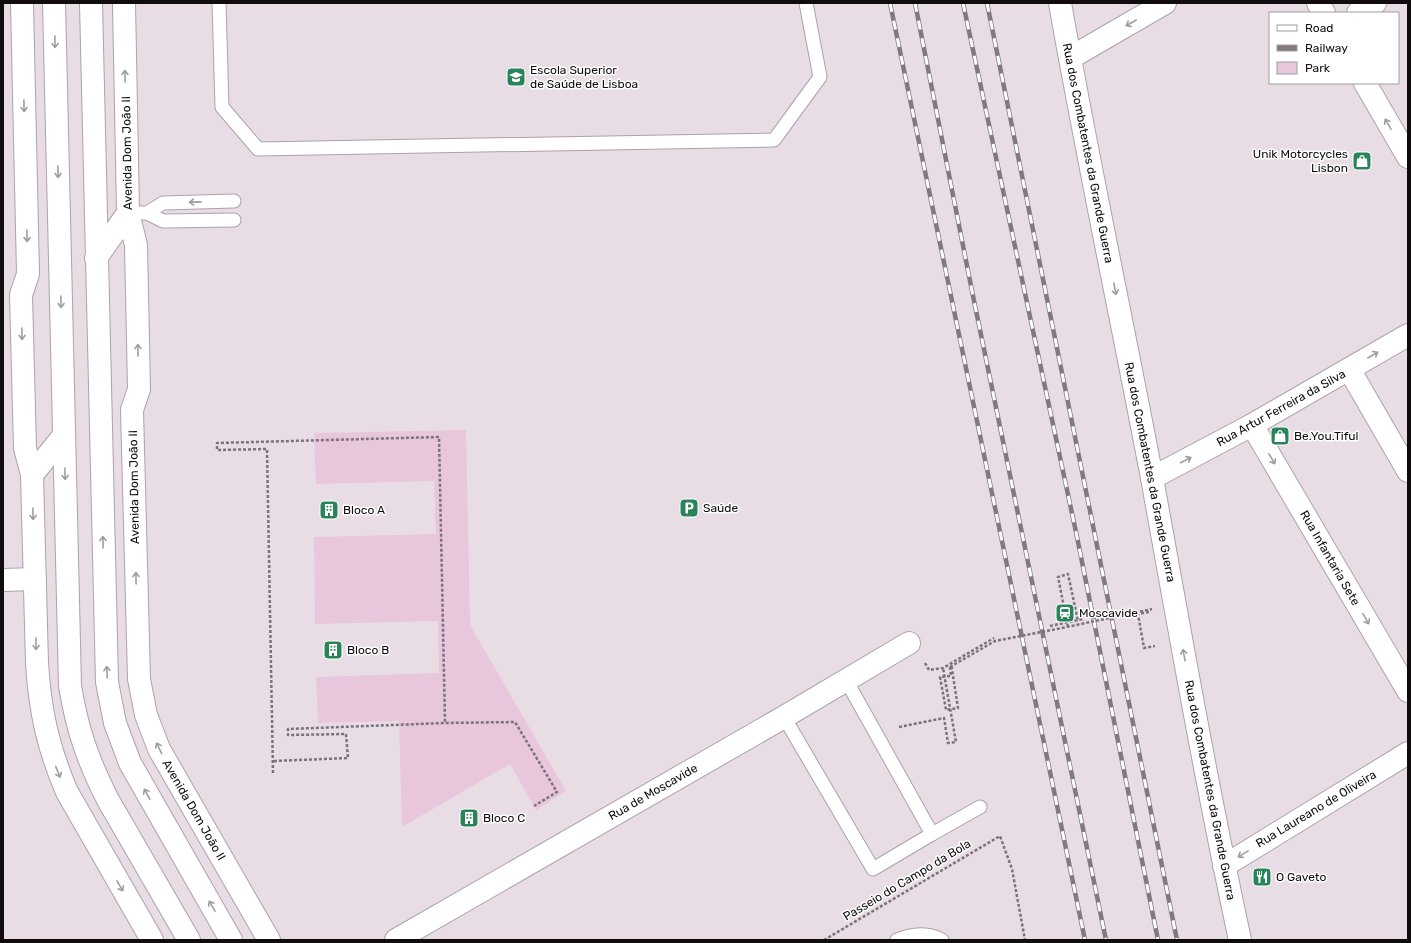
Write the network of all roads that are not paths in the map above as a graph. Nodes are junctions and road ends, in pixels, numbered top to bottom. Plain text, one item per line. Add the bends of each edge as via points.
1 (22, 3) edge
2 (54, 3) edge
3 (90, 3) edge
4 (124, 3) edge
5 (220, 3) edge
6 (806, 3) edge
7 (1060, 3) edge
8 (1165, 3) edge
9 (1318, 3) edge
10 (1375, 3) edge
11 (1323, 12) edge
12 (1360, 12) edge
13 (1070, 58) junction
14 (1366, 84) edge
15 (1408, 157) edge
16 (234, 201) dead end
17 (137, 213) junction
18 (234, 220) dead end
19 (96, 258) junction
20 (1408, 335) edge
21 (1348, 369) junction
22 (1252, 425) junction
23 (64, 435) junction
24 (1408, 471) edge
25 (32, 475) junction
26 (1152, 478) junction
27 (35, 579) junction
28 (3, 580) edge
29 (909, 643) dead end
30 (846, 680) junction
31 (1408, 691) edge
32 (784, 717) junction
33 (1408, 753) edge
34 (980, 807) dead end
35 (932, 834) junction
36 (1224, 866) junction
37 (152, 940) edge
38 (189, 940) edge
39 (231, 940) edge
40 (269, 940) edge
41 (396, 940) edge
42 (897, 940) edge
43 (942, 940) edge
44 (1240, 940) edge

1 -> 25 main road via 28,274 21,295 23,392 25,448
2 -> 23 main road
3 - 19 main road
17 -> 4 main road, Avenida Dom João II
5 - 6 lane via 222,107 258,149 774,140 820,77
7 - 13 main road, Rua dos Combatentes da Grande Guerra
8 -> 13 main road
9 - 11 main road
10 - 12 main road
13 -> 26 main road, Rua dos Combatentes da Grande Guerra
15 -> 14 main road
16 -> 17 lane via 163,203
17 - 18 lane via 163,222
17 - 19 main road
40 -> 17 main road, Avenida Dom João II via 159,749 142,697 138,661 132,410 139,389
39 -> 19 main road via 130,763 119,737 110,703 106,662
21 -> 20 main road, Rua Artur Ferreira da Silva
21 - 22 main road, Rua Artur Ferreira da Silva
21 - 24 main road
26 -> 22 main road, Rua Artur Ferreira da Silva
22 -> 31 main road, Rua Infantaria Sete
23 - 25 main road
23 -> 38 main road via 69,662 74,710 87,756 108,800
25 -> 27 main road
36 -> 26 main road, Rua dos Combatentes da Grande Guerra
27 - 28 main road
27 -> 37 main road via 38,683 48,742 67,792
29 - 30 main road, Rua de Moscavide
30 - 32 main road, Rua de Moscavide
30 - 35 lane
32 - 35 lane via 873,869
32 - 41 main road, Rua de Moscavide
33 -> 36 main road, Rua Laureano de Oliveira
34 - 35 lane
36 - 44 main road, Rua dos Combatentes da Grande Guerra
42 - 43 lane via 912,935 929,935

